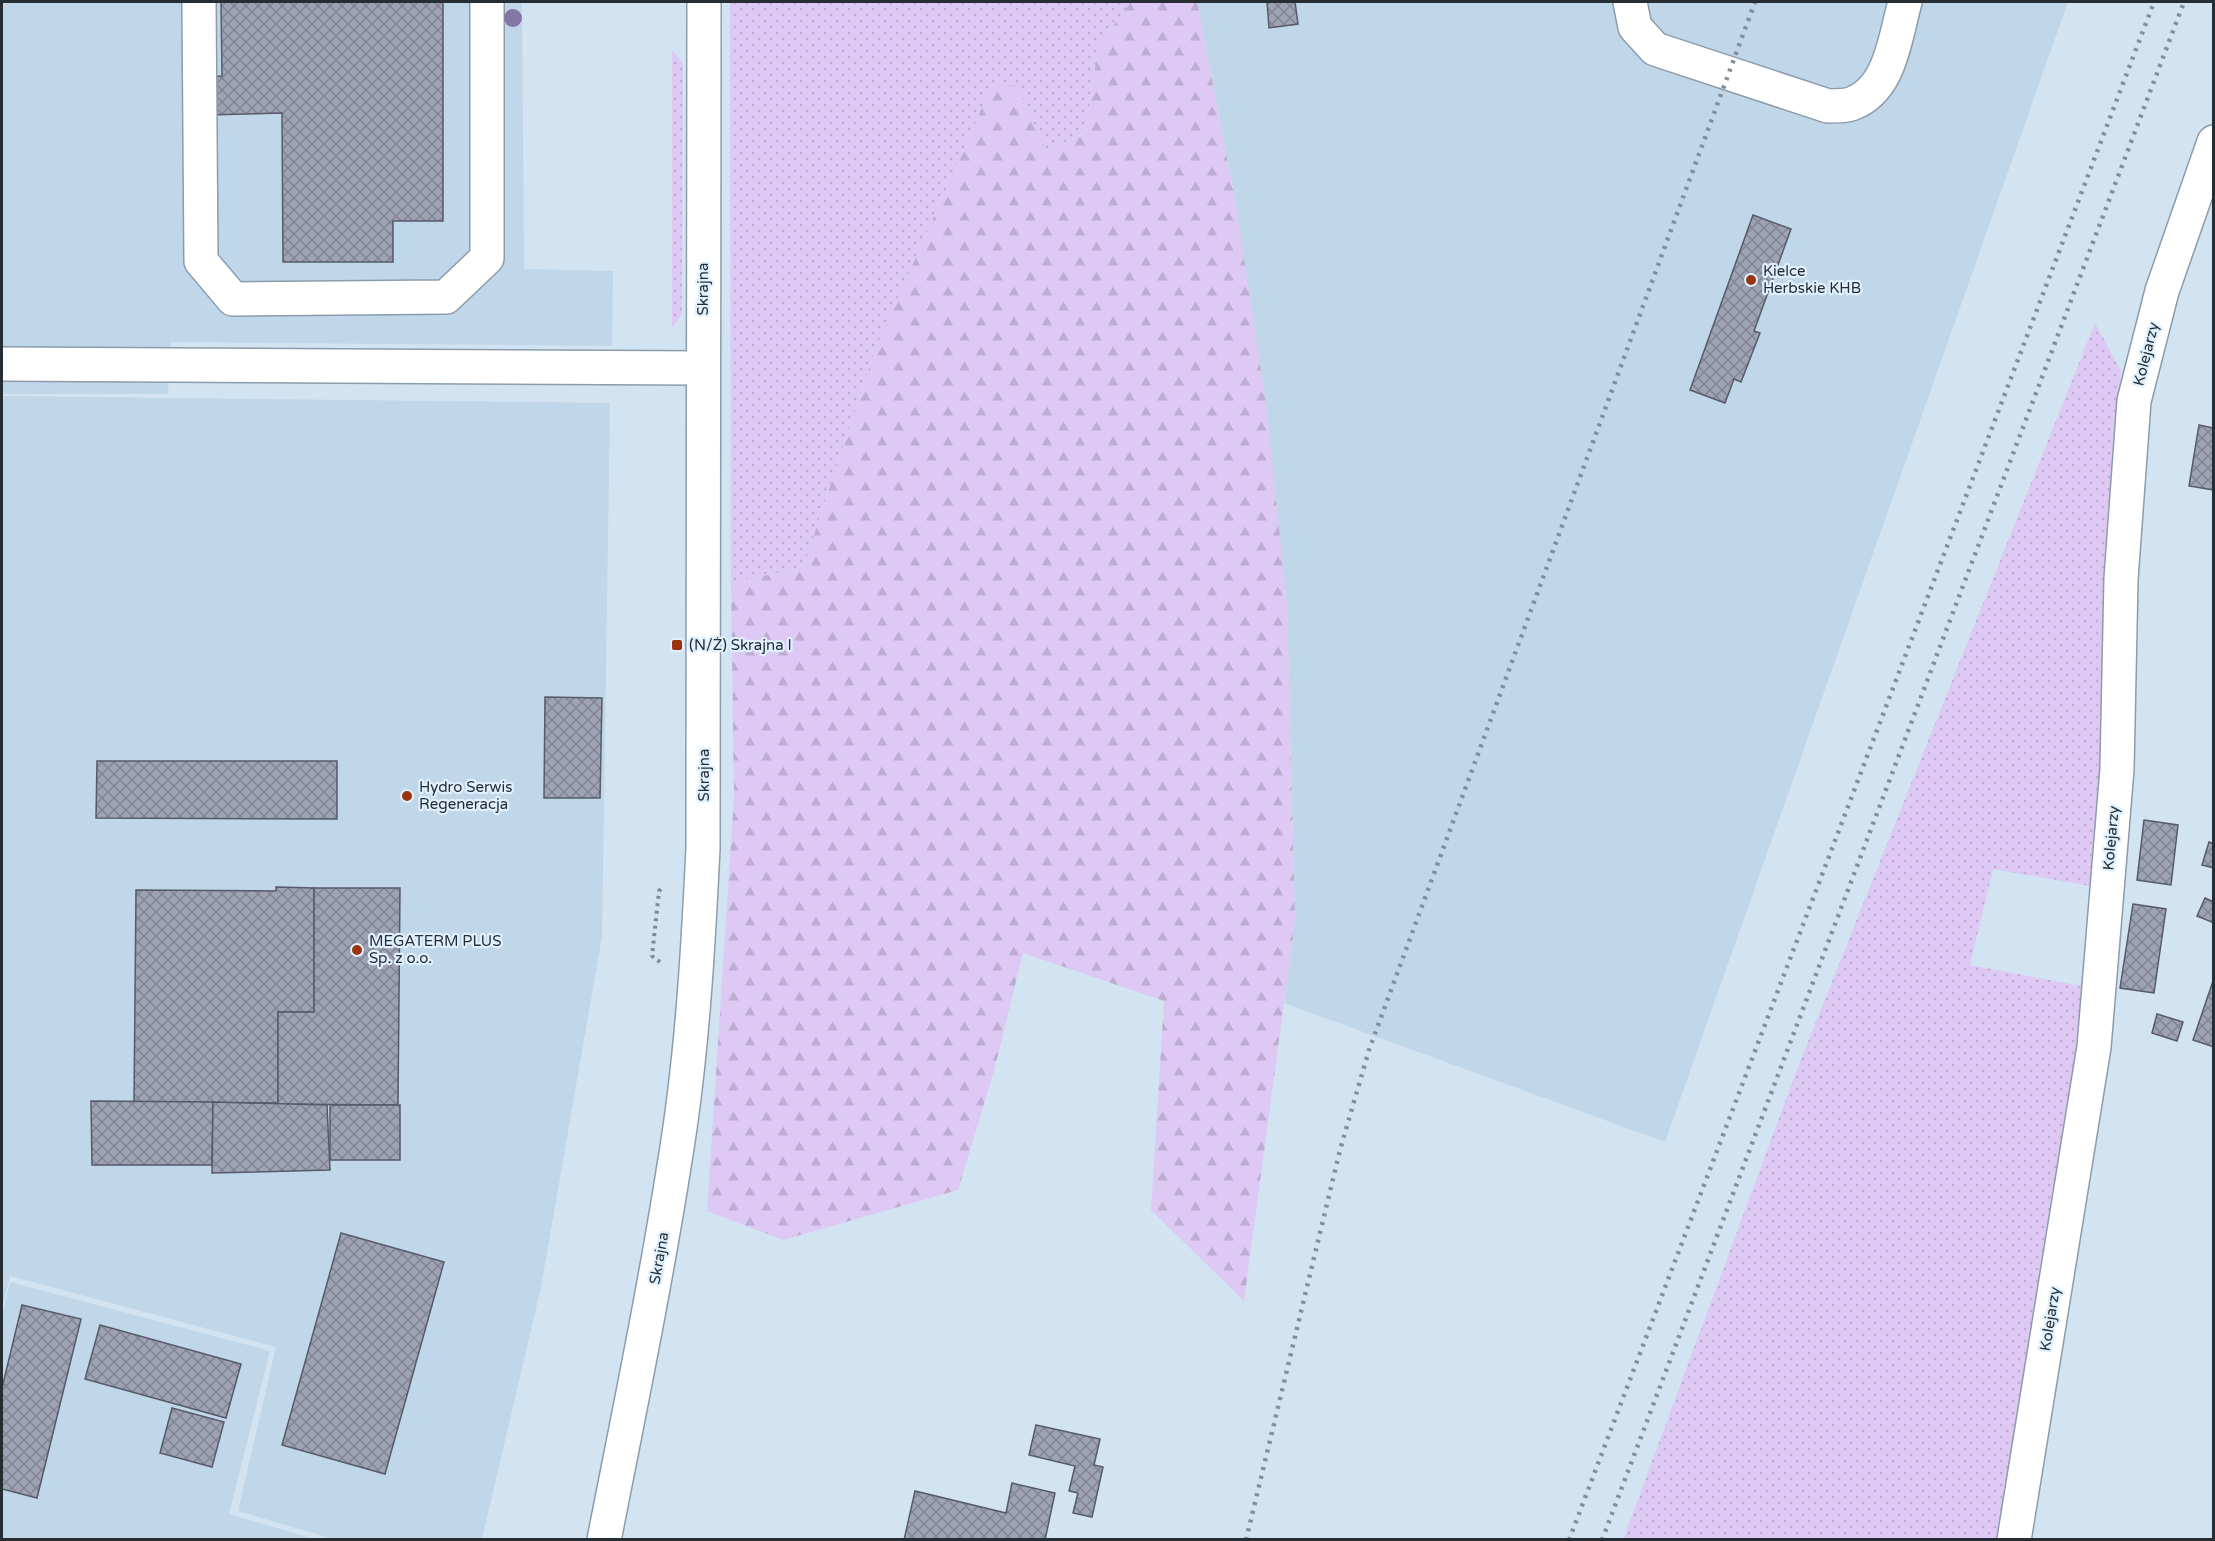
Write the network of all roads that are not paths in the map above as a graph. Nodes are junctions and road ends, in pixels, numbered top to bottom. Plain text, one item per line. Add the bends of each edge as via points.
1 (199, 2) edge
2 (487, 2) edge
3 (704, 2) edge
4 (1630, 2) edge
5 (1905, 2) edge
6 (2214, 142) edge
7 (2, 364) edge
8 (703, 368) junction
9 (604, 1539) edge
10 (2014, 1539) edge

1 - 2 street via 201,261 233,299 446,297 487,258
3 - 8 street, Skrajna
4 - 5 street via 1635,27 1655,49 1828,106 1851,104 1882,80
6 - 10 street, Kolejarzy via 2162,291 2134,401 2121,579 2117,769 2094,1047
7 - 8 street
8 - 9 street, Skrajna via 703,848 696,978 676,1159

